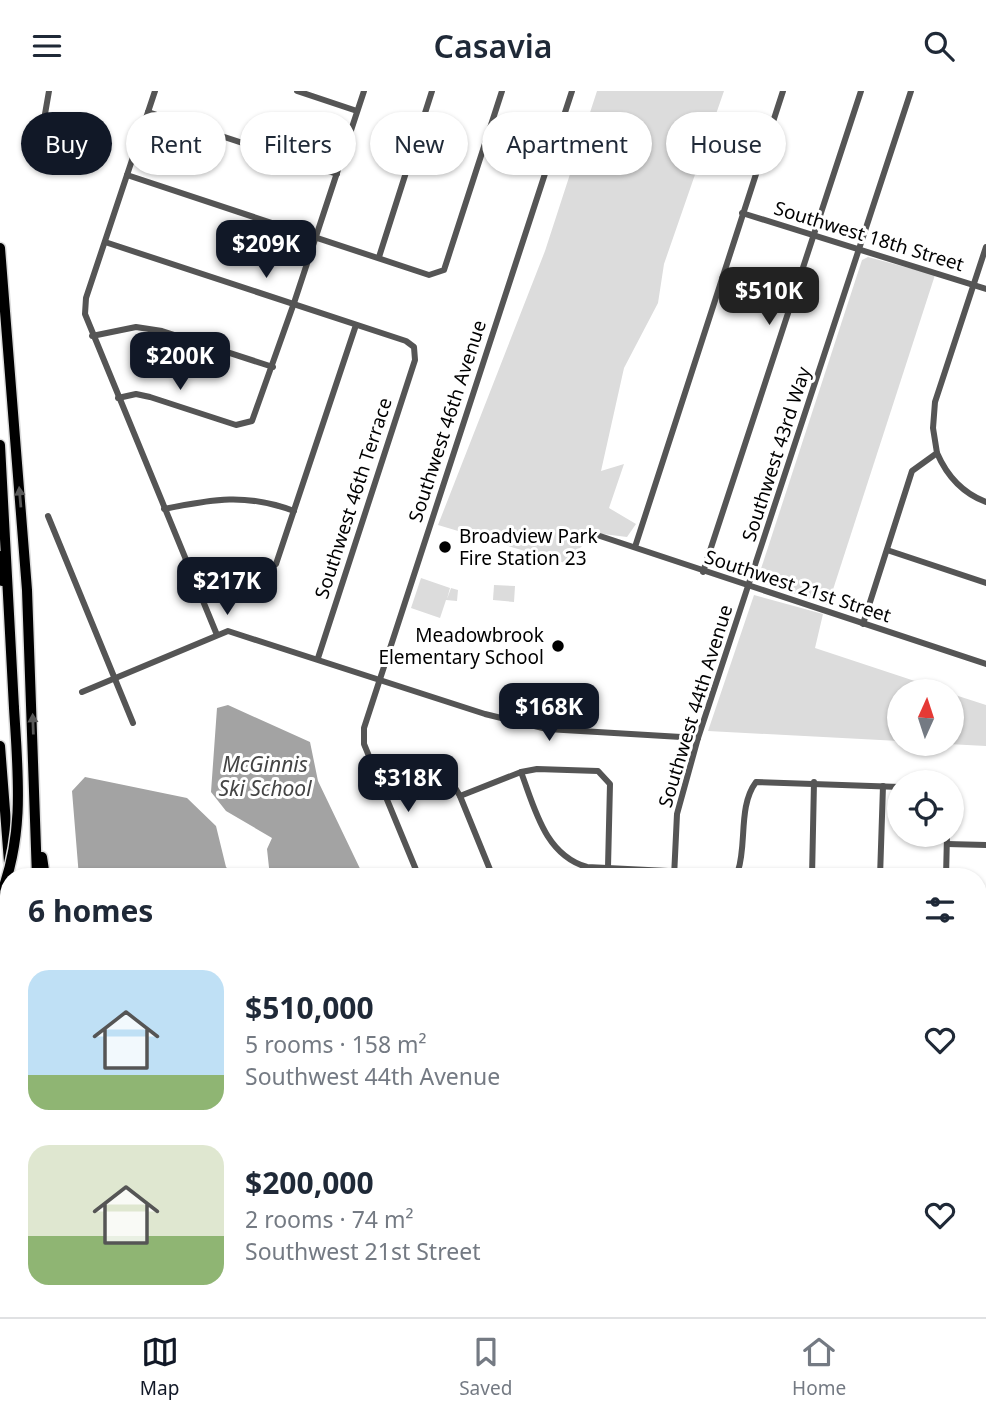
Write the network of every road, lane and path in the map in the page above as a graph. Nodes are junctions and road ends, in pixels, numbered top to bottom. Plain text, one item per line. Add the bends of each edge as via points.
1 (49, 91) edge
2 (155, 91) edge
3 (297, 91) edge
4 (364, 91) edge
5 (432, 91) edge
6 (502, 91) edge
7 (572, 91) edge
8 (783, 91) edge
9 (861, 91) edge
10 (911, 91) edge
11 (357, 111) junction
12 (45, 112) edge
13 (148, 112) edge
14 (496, 112) edge
15 (565, 112) edge
16 (356, 114) edge
17 (482, 156) edge
18 (127, 175) joint
19 (337, 175) edge
20 (544, 175) edge
21 (742, 213) junction
22 (813, 235) junction
23 (316, 237) junction
24 (105, 242) junction
25 (986, 247) edge
26 (0, 248) edge
27 (859, 250) junction
28 (379, 257) junction
29 (974, 285) junction
30 (986, 289) edge
31 (295, 303) junction
32 (356, 325) junction
33 (92, 336) junction
34 (272, 366) junction
35 (118, 398) junction
36 (0, 445) edge
37 (937, 453) junction
38 (986, 502) edge
39 (164, 509) junction
40 (294, 511) junction
41 (48, 516) dead end
42 (600, 536) dead end
43 (635, 547) junction
44 (887, 550) junction
45 (0, 556) edge
46 (190, 572) junction
47 (703, 572) junction
48 (986, 583) edge
49 (748, 587) junction
50 (863, 624) junction
51 (216, 635) junction
52 (318, 658) junction
53 (986, 664) edge
54 (114, 677) junction
55 (379, 679) junction
56 (82, 692) dead end
57 (14, 709) junction
58 (133, 723) dead end
59 (698, 738) junction
60 (0, 746) edge
61 (372, 761) junction
62 (521, 772) junction
63 (814, 782) junction
64 (883, 786) junction
65 (887, 786) edge
66 (35, 792) junction
67 (460, 796) junction
68 (964, 845) edge
69 (986, 845) edge
70 (947, 847) edge
71 (608, 867) junction
72 (9, 868) edge
73 (9, 868) edge
74 (37, 868) edge
75 (44, 868) edge
76 (415, 868) edge
77 (489, 868) edge
78 (617, 868) edge
79 (674, 868) edge
80 (738, 868) edge
81 (812, 868) edge
82 (880, 868) edge
83 (946, 868) edge

1 - 12 street
2 - 13 street
3 - 11 street
4 - 11 street
5 - 28 street
6 - 14 street
7 - 15 street, Southwest 46th Avenue
8 - 21 street
9 - 22 street
10 - 27 street, Southwest 43rd Way
11 - 16 street
17 - 28 street via 439,274 429,275
18 - 23 street
18 - 24 street
19 - 23 street
20 - 55 street, Southwest 46th Avenue
21 - 22 street, Southwest 18th Street
21 - 43 street
22 - 27 street, Southwest 18th Street
22 - 47 street
23 - 28 street
23 - 31 street
24 - 31 street
24 - 33 street via 86,298
25 - 29 street
66 -> 26 highway via 27,590
27 - 29 street, Southwest 18th Street
27 - 49 street, Southwest 43rd Way
29 - 30 street, Southwest 18th Street
29 - 37 street via 935,402
31 - 32 street
31 - 34 street
32 - 40 street
32 - 52 street, Southwest 46th Terrace via 406,341 414,347 415,360
33 - 34 street via 136,327 162,331
33 - 35 street
34 - 35 street via 252,421 246,423 236,425 136,394
35 - 39 street
36 - 57 highway
37 - 38 street via 957,484
37 - 44 street via 912,471
39 - 40 street via 219,498 260,501
39 - 46 street
40 - 46 street via 281,556 269,568 215,565
41 - 54 street
42 - 43 street, Southwest 21st Street
43 - 47 street, Southwest 21st Street
44 - 48 street
44 - 50 street
45 - 57 highway
46 - 51 street
47 - 49 street, Southwest 21st Street
49 - 50 street, Southwest 21st Street
49 - 59 street, Southwest 44th Avenue
50 - 53 street, Southwest 21st Street
51 - 52 street via 239,633
51 - 54 street
52 - 55 street
54 - 56 street
54 - 58 street
55 - 59 street via 547,729
55 - 61 street, Southwest 46th Avenue via 363,733
57 - 72 highway, bridge via 19,817
59 - 79 street, Southwest 44th Avenue via 677,814
60 - 73 highway
61 - 67 street via 442,766
61 - 76 street, Southwest 46th Avenue
62 - 67 street
62 - 71 street via 550,842 563,856 587,867
62 - 71 street via 598,771 606,776 610,783
63 - 64 street
63 - 80 street via 756,782
63 - 81 street
64 - 65 street
64 - 82 street
66 - 74 highway
66 - 75 highway
67 - 77 street
68 - 69 street
70 - 83 street
71 - 78 street

